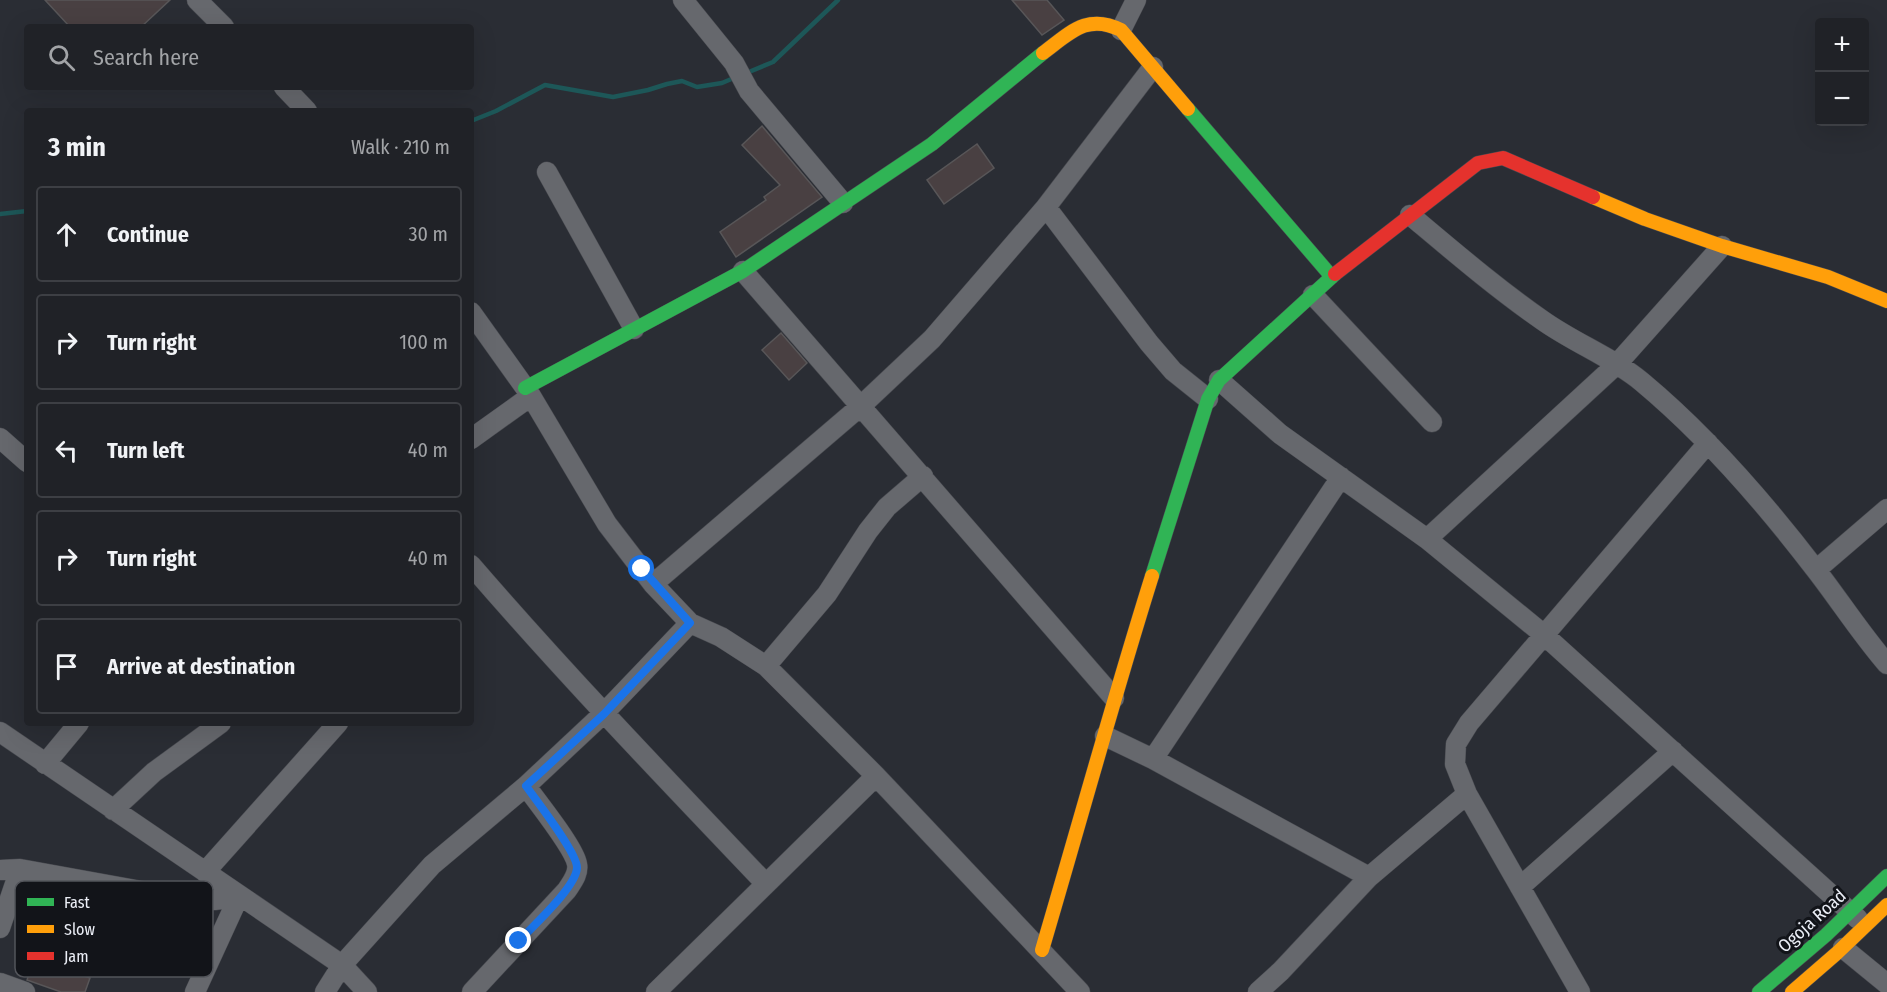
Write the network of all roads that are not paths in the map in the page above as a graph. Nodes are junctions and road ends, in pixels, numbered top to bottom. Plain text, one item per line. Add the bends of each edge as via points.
1 (197, 0) edge
2 (683, 0) edge
3 (1137, 0) edge
4 (221, 24) edge
5 (1121, 30) junction
6 (1153, 67) junction
7 (287, 90) edge
8 (304, 108) edge
9 (547, 172) dead end
10 (843, 203) junction
11 (1046, 207) junction
12 (1410, 215) junction
13 (1722, 246) junction
14 (743, 271) junction
15 (1332, 277) junction
16 (1313, 295) junction
17 (1887, 301) edge
18 (474, 316) edge
19 (634, 329) junction
20 (1617, 364) junction
21 (1219, 380) junction
22 (528, 392) junction
23 (1208, 399) junction
24 (862, 405) junction
25 (1432, 422) dead end
26 (474, 437) edge
27 (0, 438) edge
28 (1708, 443) junction
29 (24, 459) edge
30 (923, 476) junction
31 (1341, 477) junction
32 (1887, 509) edge
33 (1427, 539) junction
34 (474, 568) edge
35 (1816, 570) junction
36 (653, 584) junction
37 (690, 623) junction
38 (1543, 634) junction
39 (1887, 664) edge
40 (766, 666) junction
41 (1114, 698) junction
42 (604, 714) junction
43 (77, 726) edge
44 (217, 726) edge
45 (335, 726) edge
46 (0, 732) edge
47 (1105, 736) junction
48 (1673, 751) junction
49 (1153, 759) junction
50 (45, 764) junction
51 (876, 776) junction
52 (526, 786) junction
53 (1467, 794) junction
54 (113, 810) junction
55 (10, 870) edge
56 (205, 872) junction
57 (1887, 876) edge
58 (1369, 877) junction
59 (76, 881) edge
60 (766, 884) junction
61 (1520, 887) junction
62 (239, 896) junction
63 (213, 900) edge
64 (1887, 905) edge
65 (1850, 911) junction
66 (1866, 926) junction
67 (0, 928) edge
68 (1843, 948) junction
69 (1042, 950) junction
70 (213, 953) edge
71 (342, 965) junction
72 (202, 977) edge
73 (0, 983) edge
74 (1887, 984) edge
75 (25, 992) edge
76 (195, 992) edge
77 (324, 992) edge
78 (368, 992) edge
79 (472, 992) edge
80 (656, 992) edge
81 (1080, 992) edge
82 (1258, 992) edge
83 (1580, 992) edge
84 (1759, 992) edge
85 (1792, 992) edge

1 - 4 street
2 - 10 street via 735,63 749,91
3 - 5 street
5 - 6 street
5 - 10 street via 1098,22 1085,24 932,144
6 - 11 street
6 - 15 street
7 - 8 street
9 - 19 street
10 - 14 street
11 - 23 street via 1157,352
11 - 24 street via 932,339
12 - 13 street via 1478,163 1503,158 1645,219
12 - 15 street
12 - 20 street via 1543,321
13 - 17 street via 1828,277
13 - 20 street
14 - 19 street
14 - 24 street
15 - 16 street
16 - 21 street
16 - 25 street
18 - 22 street
19 - 22 street
20 - 28 street
20 - 33 street
21 - 23 street
21 - 31 street via 1280,434
22 - 26 street
22 - 36 street via 607,524
23 - 41 street
24 - 30 street
24 - 36 street
27 - 29 street
28 - 35 street
28 - 38 street
30 - 40 street via 887,507 827,594
30 - 41 street
31 - 33 street
31 - 49 street
32 - 35 street
33 - 38 street
34 - 42 street
35 - 39 street
36 - 37 street
37 - 40 street via 721,637
37 - 42 street
38 - 48 street
38 - 53 street via 1456,744 1455,764
40 - 51 street
41 - 47 street
42 - 52 street
42 - 60 street
43 - 50 street
44 - 54 street via 154,772
45 - 56 street
46 - 50 street
47 - 49 street
47 - 69 street
48 - 61 street
48 - 65 street
49 - 58 street
50 - 54 street
51 - 60 street
51 - 69 street
52 - 71 street via 432,865
52 - 79 street via 570,849 578,866 576,877
53 - 58 street
53 - 61 street
54 - 56 street
55 - 59 street
55 - 67 street
56 - 62 street
57 - 65 street, Ogoja Road
58 - 82 street
60 - 80 street
61 - 83 street
62 - 63 street
62 - 70 street
62 - 71 street
64 - 66 street
65 - 66 street
65 - 84 street, Ogoja Road
66 - 68 street
68 - 74 street
68 - 85 street
69 - 81 street
71 - 77 street
71 - 78 street
72 - 76 street
73 - 75 street

